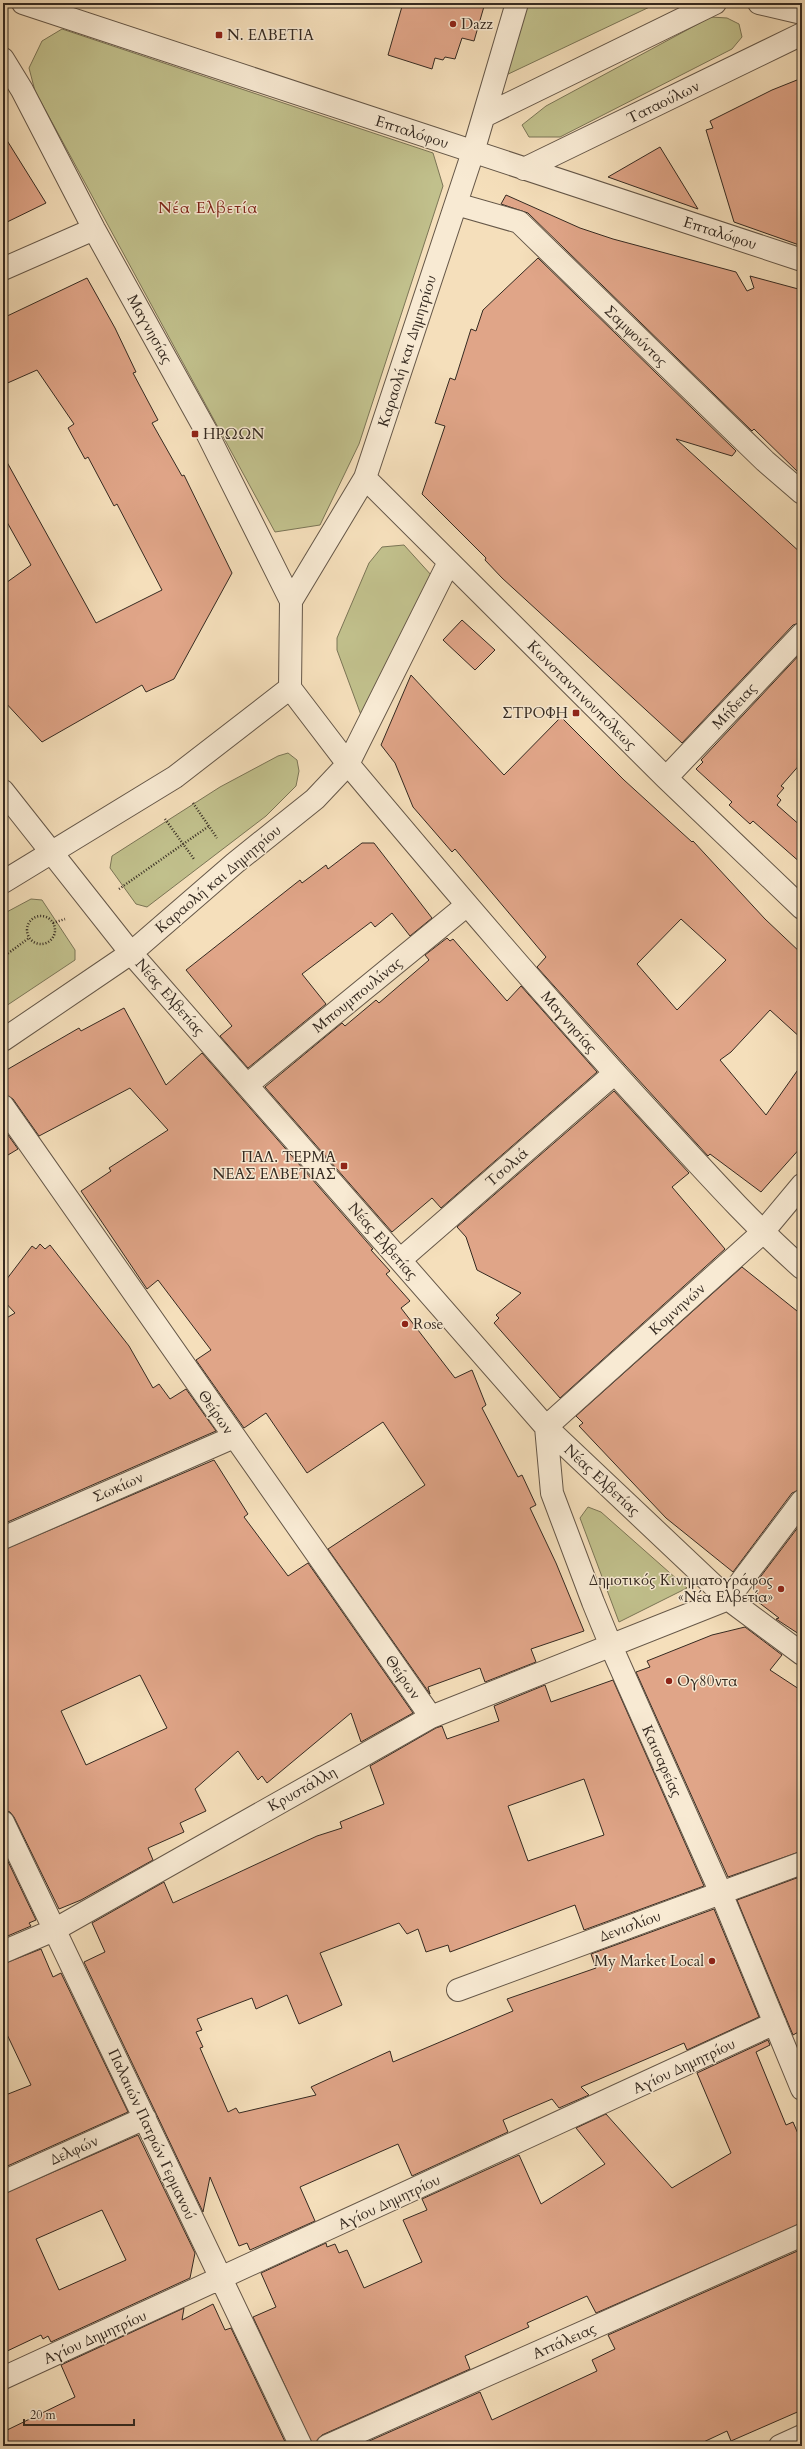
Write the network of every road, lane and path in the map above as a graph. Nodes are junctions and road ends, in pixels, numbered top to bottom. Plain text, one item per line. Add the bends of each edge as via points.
1 (23, 3) edge
2 (518, 3) edge
3 (715, 3) edge
4 (759, 3) edge
5 (802, 13) edge
6 (802, 34) edge
7 (3, 58) edge
8 (484, 116) junction
9 (473, 152) junction
10 (524, 169) junction
11 (456, 204) junction
12 (94, 229) junction
13 (802, 260) edge
14 (3, 269) edge
15 (365, 478) junction
16 (802, 493) edge
17 (449, 562) junction
18 (291, 601) junction
19 (802, 634) edge
20 (290, 688) junction
21 (348, 764) junction
22 (175, 777) junction
23 (666, 778) junction
24 (3, 791) edge
25 (147, 795) junction
26 (209, 826) junction
27 (182, 843) junction
28 (52, 853) junction
29 (235, 863) junction
30 (3, 882) edge
31 (212, 883) junction
32 (467, 906) junction
33 (94, 907) junction
34 (802, 908) edge
35 (53, 924) junction
36 (29, 938) junction
37 (131, 953) junction
38 (3, 957) edge
39 (3, 1040) edge
40 (615, 1074) junction
41 (247, 1085) junction
42 (3, 1106) edge
43 (802, 1185) edge
44 (762, 1233) junction
45 (400, 1260) junction
46 (802, 1268) edge
47 (546, 1427) junction
48 (234, 1437) junction
49 (802, 1501) edge
50 (3, 1538) edge
51 (728, 1599) junction
52 (611, 1646) junction
53 (802, 1654) edge
54 (431, 1717) junction
55 (3, 1822) edge
56 (802, 1863) edge
57 (720, 1893) junction
58 (54, 1930) junction
59 (3, 1952) edge
60 (458, 1990) dead end
61 (775, 2023) junction
62 (802, 2088) edge
63 (145, 2118) junction
64 (3, 2182) edge
65 (802, 2235) edge
66 (221, 2280) junction
67 (3, 2378) edge
68 (802, 2436) edge
69 (301, 2446) edge
70 (327, 2446) edge
71 (780, 2446) edge

1 - 9 street, Επταλόφου
2 - 8 street, Καραολή και Δημητρίου
3 - 8 street
4 - 5 street
6 - 10 street, Ταταούλων
7 - 12 street, Μαγνησίας
8 - 9 street, Καραολή και Δημητρίου
9 - 10 street, Επταλόφου
9 - 11 street, Καραολή και Δημητρίου
10 - 13 street, Επταλόφου
11 - 15 street, Καραολή και Δημητρίου
11 - 16 street, Σαμψούντος via 519,222 765,461
12 - 14 street
12 - 18 street, Μαγνησίας via 206,429
15 - 17 street, Κωνσταντινουπόλεως
15 - 18 street, Καραολή και Δημητρίου
17 - 21 street, Καραολή και Δημητρίου
17 - 23 street, Κωνσταντινουπόλεως
18 - 20 street
19 - 23 street, Μήδειας
20 - 21 street
20 - 22 street
21 - 29 street, Καραολή και Δημητρίου via 315,798
21 - 32 street, Μαγνησίας
22 - 25 street
22 - 26 path
23 - 34 street, Κωνσταντινουπόλεως
24 - 28 street, Νέας Ελβετίας
25 - 27 path
25 - 28 street
26 - 27 path
26 - 29 path
27 - 31 path
27 - 33 path
28 - 30 street
28 - 33 street, Νέας Ελβετίας
29 - 31 street, Καραολή και Δημητρίου
31 - 37 street, Καραολή και Δημητρίου
32 - 40 street, Μαγνησίας
32 - 41 street, Μπουμπουλίνας
33 - 35 path
33 - 37 street, Νέας Ελβετίας
35 - 36 path via 55,933 48,942 38,944
35 - 36 path via 44,917 33,919 27,928
36 - 38 path
37 - 39 street, Καραολή και Δημητρίου
37 - 41 street, Νέας Ελβετίας
40 - 44 street, Μαγνησίας
40 - 45 street, Τσολιά
41 - 45 street, Νέας Ελβετίας
42 - 48 street, Θείρων
43 - 44 street, Κομνηνών
44 - 46 street, Μαγνησίας
44 - 47 street, Κομνηνών
45 - 47 street, Νέας Ελβετίας
47 - 51 street, Νέας Ελβετίας
47 - 52 street, Καισαρείας via 552,1493
48 - 50 street, Σωκίων
48 - 54 street, Θείρων
49 - 51 street
51 - 52 street, Κρυστάλλη
51 - 53 street, Νέας Ελβετίας
52 - 54 street, Κρυστάλλη
52 - 57 street, Καισαρείας
54 - 58 street, Κρυστάλλη
55 - 58 street, Παλαιών Πατρών Γερμανού
56 - 57 street, Δενισλίου
57 - 60 street, Δενισλίου
57 - 61 street, Καισαρείας
58 - 59 street, Κρυστάλλη
58 - 63 street, Παλαιών Πατρών Γερμανού
61 - 62 street, Καισαρείας
61 - 66 street, Αγίου Δημητρίου
63 - 64 street, Δελφών
63 - 66 street, Παλαιών Πατρών Γερμανού
65 - 70 street, Αττάλειας
66 - 67 street, Αγίου Δημητρίου
66 - 69 street, Παλαιών Πατρών Γερμανού
68 - 71 street

